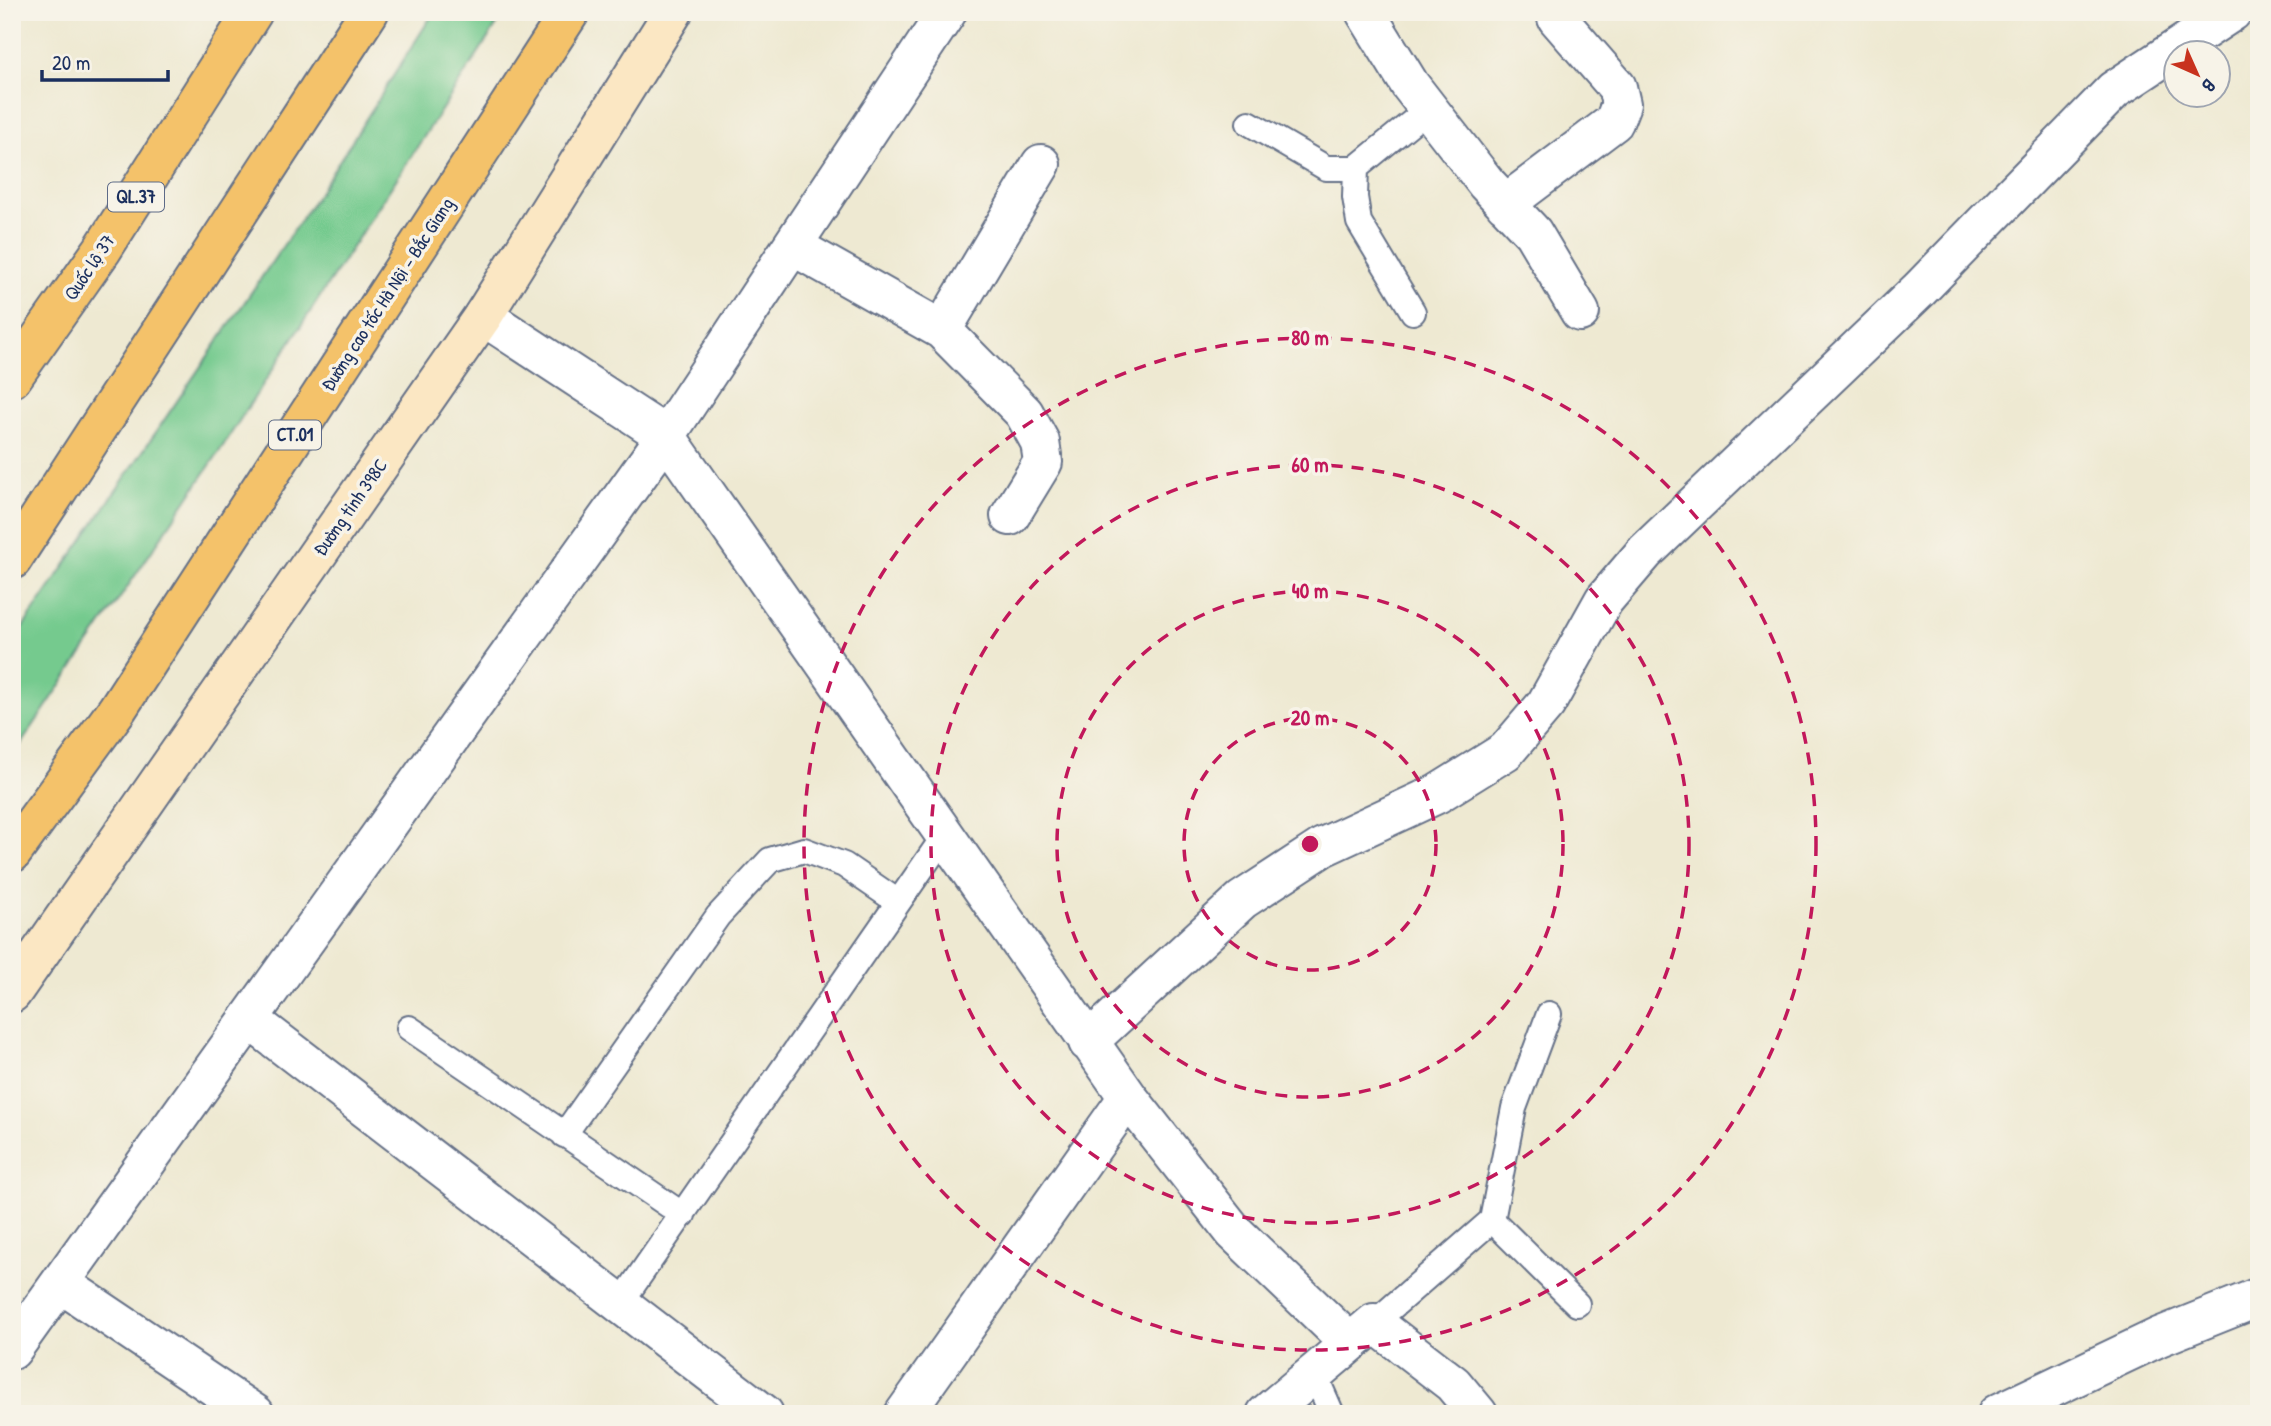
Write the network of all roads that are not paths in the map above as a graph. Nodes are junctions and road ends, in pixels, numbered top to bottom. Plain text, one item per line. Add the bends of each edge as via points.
1 (253, 12) edge
2 (369, 12) edge
3 (570, 12) edge
4 (673, 12) edge
5 (947, 12) edge
6 (1365, 12) edge
7 (2232, 12) edge
8 (1557, 18) dead end
9 (1429, 109) junction
10 (1249, 123) dead end
11 (1041, 164) dead end
12 (1356, 168) junction
13 (1505, 204) junction
14 (793, 246) junction
15 (1413, 312) dead end
16 (1580, 312) dead end
17 (483, 316) junction
18 (942, 330) junction
19 (12, 378) edge
20 (666, 436) junction
21 (1010, 516) dead end
22 (12, 560) edge
23 (945, 835) junction
24 (12, 853) edge
25 (898, 902) junction
26 (12, 993) edge
27 (1549, 1014) dead end
28 (249, 1019) junction
29 (409, 1028) dead end
30 (1088, 1042) junction
31 (1128, 1097) junction
32 (564, 1135) junction
33 (683, 1215) junction
34 (1492, 1220) junction
35 (60, 1283) junction
36 (2259, 1297) edge
37 (620, 1304) junction
38 (1577, 1304) dead end
39 (1362, 1333) junction
40 (12, 1350) edge
41 (1314, 1374) junction
42 (255, 1414) edge
43 (764, 1414) edge
44 (904, 1414) edge
45 (1266, 1414) edge
46 (1332, 1414) edge
47 (1478, 1414) edge
48 (1997, 1414) edge

1 - 19 highway, Quốc lộ 37 / QL.37 via 102,250
2 - 22 highway
3 - 24 highway, Đường cao tốc Hà Nội - Bắc Giang / CT.01 via 116,711
4 - 17 main road, Đường tỉnh 398C
5 - 14 street
6 - 9 street
7 - 30 street via 2114,90 1920,289 1645,552 1604,600 1546,704 1506,751 1437,794 1323,846 1242,900
8 - 13 street via 1617,88 1621,104 1614,122
9 - 12 lane
9 - 13 street
10 - 12 lane via 1326,168
11 - 18 street
12 - 15 lane via 1359,222
13 - 16 street via 1533,233
14 - 18 street
14 - 20 street
17 - 20 street
17 - 26 main road, Đường tỉnh 398C
18 - 21 street via 1024,413 1040,442 1043,462
20 - 23 street
20 - 28 street
23 - 25 lane
23 - 30 street
25 - 32 lane via 844,865 804,850 770,860 718,916
25 - 33 lane
27 - 34 lane via 1514,1108
28 - 35 street
28 - 37 street
29 - 32 lane
30 - 31 street
31 - 39 street via 1234,1231
31 - 44 street
32 - 33 lane
33 - 37 lane
34 - 38 lane
34 - 39 lane
35 - 40 street
35 - 42 street
36 - 48 street via 2159,1337
37 - 43 street
39 - 41 street
39 - 47 street via 1453,1384
41 - 45 street
41 - 46 lane

